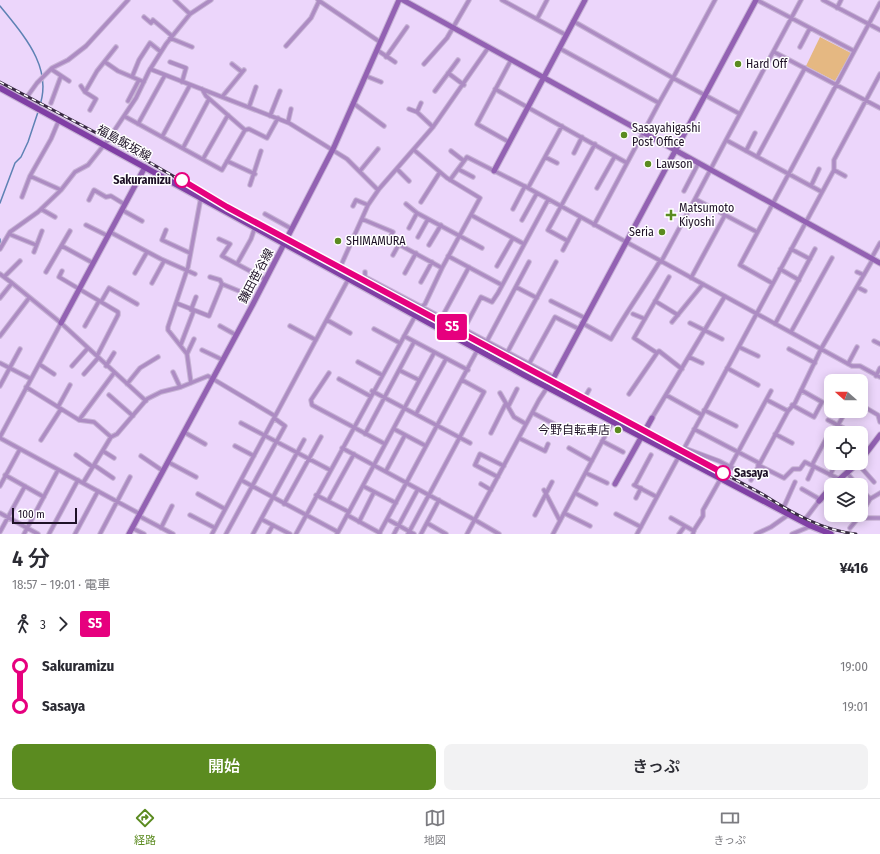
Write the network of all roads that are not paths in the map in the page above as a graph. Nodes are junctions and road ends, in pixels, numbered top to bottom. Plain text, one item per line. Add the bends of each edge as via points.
1 (128, 0) edge
2 (175, 0) edge
3 (211, 0) edge
4 (319, 0) edge
5 (399, 0) edge
6 (403, 0) edge
7 (469, 0) edge
8 (502, 0) edge
9 (547, 0) edge
10 (585, 0) edge
11 (715, 0) edge
12 (756, 0) edge
13 (801, 0) edge
14 (823, 0) edge
15 (841, 0) edge
16 (880, 3) edge
17 (837, 8) junction
18 (190, 14) junction
19 (144, 17) dead end
20 (537, 19) junction
21 (791, 19) junction
22 (573, 21) junction
23 (868, 24) junction
24 (407, 27) dead end
25 (454, 28) junction
26 (810, 28) junction
27 (880, 30) edge
28 (566, 35) junction
29 (171, 37) junction
30 (380, 42) junction
31 (286, 46) dead end
32 (800, 46) dead end
33 (116, 47) dead end
34 (192, 47) dead end
35 (488, 48) junction
36 (559, 48) junction
37 (377, 50) junction
38 (854, 51) junction
39 (161, 52) junction
40 (774, 52) junction
41 (386, 56) junction
42 (458, 60) dead end
43 (511, 60) junction
44 (104, 62) junction
45 (170, 62) dead end
46 (395, 62) dead end
47 (232, 64) dead end
48 (424, 64) dead end
49 (805, 68) junction
50 (51, 69) junction
51 (150, 69) junction
52 (448, 73) junction
53 (880, 74) edge
54 (165, 75) junction
55 (61, 76) junction
56 (366, 76) junction
57 (132, 77) junction
58 (544, 78) junction
59 (673, 78) junction
60 (139, 80) junction
61 (69, 81) dead end
62 (144, 82) junction
63 (182, 82) junction
64 (381, 82) dead end
65 (190, 85) junction
66 (464, 85) junction
67 (836, 85) junction
68 (81, 86) dead end
69 (256, 87) dead end
70 (0, 88) edge
71 (202, 89) junction
72 (495, 89) junction
73 (280, 91) dead end
74 (435, 91) dead end
75 (85, 92) junction
76 (705, 95) junction
77 (222, 97) junction
78 (209, 99) junction
79 (865, 100) junction
80 (24, 101) junction
81 (128, 101) dead end
82 (353, 103) junction
83 (421, 103) dead end
84 (659, 103) junction
85 (52, 104) dead end
86 (249, 107) junction
87 (528, 107) junction
88 (880, 108) edge
89 (291, 109) dead end
90 (409, 109) dead end
91 (90, 110) dead end
92 (417, 112) junction
93 (740, 114) junction
94 (228, 115) junction
95 (124, 116) junction
96 (270, 116) junction
97 (278, 118) junction
98 (59, 120) junction
99 (288, 122) junction
100 (138, 124) junction
101 (384, 126) dead end
102 (562, 126) junction
103 (433, 127) junction
104 (245, 130) junction
105 (644, 133) junction
106 (755, 133) dead end
107 (162, 137) junction
108 (582, 137) junction
109 (726, 140) junction
110 (509, 142) junction
111 (104, 144) junction
112 (595, 144) junction
113 (183, 148) junction
114 (378, 149) dead end
115 (332, 150) junction
116 (414, 150) junction
117 (674, 150) junction
118 (261, 151) dead end
119 (746, 151) junction
120 (451, 152) dead end
121 (574, 153) dead end
122 (615, 156) junction
123 (545, 157) junction
124 (757, 157) junction
125 (203, 159) junction
126 (227, 161) junction
127 (464, 161) junction
128 (557, 163) dead end
129 (627, 163) junction
130 (698, 164) junction
131 (145, 167) junction
132 (397, 169) junction
133 (458, 169) junction
134 (819, 169) dead end
135 (710, 170) junction
136 (834, 170) junction
137 (360, 171) junction
138 (494, 171) junction
139 (440, 172) junction
140 (255, 174) junction
141 (788, 175) junction
142 (30, 176) junction
143 (845, 176) dead end
144 (473, 177) dead end
145 (450, 180) junction
146 (409, 181) dead end
147 (250, 186) dead end
148 (810, 186) junction
149 (526, 187) junction
150 (597, 188) dead end
151 (61, 190) junction
152 (378, 190) junction
153 (684, 190) dead end
154 (822, 192) junction
155 (537, 193) junction
156 (22, 197) dead end
157 (201, 197) junction
158 (694, 199) junction
159 (89, 200) dead end
160 (548, 200) junction
161 (421, 202) dead end
162 (124, 204) junction
163 (406, 204) dead end
164 (772, 204) junction
165 (368, 205) junction
166 (353, 206) dead end
167 (561, 207) junction
168 (41, 209) junction
169 (513, 209) dead end
170 (122, 210) junction
171 (417, 213) junction
172 (265, 214) dead end
173 (471, 215) junction
174 (725, 215) junction
175 (56, 217) dead end
176 (580, 218) junction
177 (362, 219) junction
178 (428, 219) junction
179 (522, 220) dead end
180 (142, 221) dead end
181 (806, 223) junction
182 (86, 225) dead end
183 (441, 225) junction
184 (594, 225) junction
185 (256, 228) junction
186 (409, 228) dead end
187 (292, 229) junction
188 (166, 230) dead end
189 (42, 231) dead end
190 (70, 232) dead end
191 (757, 232) junction
192 (9, 234) junction
193 (108, 234) junction
194 (460, 235) junction
195 (418, 237) dead end
196 (513, 238) junction
197 (219, 239) dead end
198 (568, 241) junction
199 (626, 243) junction
200 (880, 243) edge
201 (284, 244) junction
202 (399, 244) junction
203 (524, 244) junction
204 (430, 245) dead end
205 (36, 246) junction
206 (62, 246) junction
207 (482, 248) dead end
208 (0, 249) edge
209 (791, 249) junction
210 (815, 249) dead end
211 (563, 250) dead end
212 (34, 252) dead end
213 (147, 252) junction
214 (190, 253) junction
215 (416, 253) junction
216 (393, 255) dead end
217 (448, 256) junction
218 (832, 258) dead end
219 (810, 259) junction
220 (872, 259) junction
221 (20, 261) dead end
222 (164, 261) junction
223 (660, 261) junction
224 (93, 262) junction
225 (432, 262) junction
226 (529, 262) dead end
227 (556, 262) dead end
228 (880, 263) edge
229 (237, 264) junction
230 (497, 266) dead end
231 (469, 267) junction
232 (442, 268) junction
233 (780, 269) junction
234 (187, 270) junction
235 (62, 271) dead end
236 (46, 272) dead end
237 (338, 272) junction
238 (365, 272) dead end
239 (857, 272) dead end
240 (135, 273) dead end
241 (405, 273) dead end
242 (0, 274) edge
243 (195, 274) dead end
244 (210, 276) dead end
245 (864, 276) junction
246 (4, 277) junction
247 (669, 277) dead end
248 (349, 278) junction
249 (691, 278) junction
250 (265, 279) junction
251 (798, 280) junction
252 (421, 282) dead end
253 (12, 283) junction
254 (152, 283) dead end
255 (772, 283) junction
256 (222, 284) junction
257 (703, 284) junction
258 (502, 285) junction
259 (516, 287) junction
260 (857, 287) junction
261 (80, 289) junction
262 (239, 291) dead end
263 (865, 291) dead end
264 (725, 296) junction
265 (196, 297) dead end
266 (0, 298) edge
267 (30, 298) junction
268 (537, 298) junction
269 (552, 301) dead end
270 (655, 301) junction
271 (100, 302) junction
272 (176, 303) junction
273 (137, 304) dead end
274 (422, 307) junction
275 (193, 310) junction
276 (416, 314) junction
277 (633, 314) dead end
278 (756, 314) junction
279 (678, 315) junction
280 (442, 317) junction
281 (645, 319) junction
282 (326, 320) junction
283 (583, 321) junction
284 (672, 322) dead end
285 (61, 323) junction
286 (690, 323) dead end
287 (775, 324) junction
288 (85, 326) dead end
289 (220, 326) dead end
290 (290, 326) dead end
291 (374, 329) dead end
292 (464, 329) junction
293 (579, 329) junction
294 (705, 330) junction
295 (791, 332) junction
296 (350, 333) dead end
297 (236, 335) junction
298 (0, 336) edge
299 (404, 336) junction
300 (194, 339) dead end
301 (722, 339) dead end
302 (316, 340) junction
303 (487, 341) junction
304 (874, 341) dead end
305 (414, 342) junction
306 (400, 343) junction
307 (181, 344) junction
308 (880, 344) edge
309 (739, 347) junction
310 (857, 347) dead end
311 (88, 348) junction
312 (479, 348) junction
313 (20, 349) dead end
314 (789, 349) dead end
315 (821, 349) junction
316 (202, 350) dead end
317 (434, 352) junction
318 (114, 353) dead end
319 (507, 353) junction
320 (656, 353) junction
321 (188, 354) junction
322 (758, 356) dead end
323 (97, 357) junction
324 (158, 357) dead end
325 (689, 357) junction
326 (446, 358) junction
327 (223, 360) junction
328 (358, 362) dead end
329 (0, 363) edge
330 (702, 363) dead end
331 (815, 363) junction
332 (39, 364) junction
333 (529, 364) junction
334 (848, 364) junction
335 (72, 366) dead end
336 (106, 366) junction
337 (9, 368) junction
338 (727, 368) junction
339 (880, 368) edge
340 (682, 369) junction
341 (399, 370) junction
342 (468, 370) junction
343 (173, 372) dead end
344 (114, 373) junction
345 (329, 373) dead end
346 (54, 374) dead end
347 (84, 374) dead end
348 (382, 375) junction
349 (876, 376) junction
350 (554, 377) junction
351 (880, 377) edge
352 (213, 378) junction
353 (30, 379) junction
354 (339, 379) dead end
355 (419, 380) junction
356 (462, 380) junction
357 (191, 383) junction
358 (127, 384) junction
359 (0, 386) edge
360 (70, 386) dead end
361 (548, 386) junction
362 (758, 386) dead end
363 (26, 387) junction
364 (180, 387) junction
365 (517, 389) dead end
366 (589, 390) dead end
367 (801, 390) junction
368 (372, 391) junction
369 (771, 392) dead end
370 (500, 393) dead end
371 (629, 394) dead end
372 (109, 395) dead end
373 (666, 395) junction
374 (370, 396) junction
375 (384, 398) junction
376 (767, 400) junction
377 (146, 401) junction
378 (581, 404) junction
379 (507, 405) junction
380 (792, 405) junction
381 (59, 408) junction
382 (404, 408) junction
383 (868, 409) edge
384 (704, 410) junction
385 (788, 410) junction
386 (532, 413) junction
387 (416, 414) junction
388 (702, 415) junction
389 (133, 416) junction
390 (274, 417) junction
391 (652, 418) joint
392 (842, 418) edge
393 (79, 420) junction
394 (613, 420) junction
395 (828, 420) dead end
396 (241, 422) dead end
397 (880, 422) edge
398 (526, 424) junction
399 (838, 425) joint
400 (437, 426) junction
401 (556, 426) dead end
402 (736, 426) dead end
403 (353, 427) junction
404 (394, 429) junction
405 (694, 429) junction
406 (184, 432) junction
407 (491, 433) dead end
408 (365, 434) junction
409 (775, 434) junction
410 (265, 435) junction
411 (406, 435) junction
412 (880, 435) edge
413 (642, 436) junction
414 (0, 437) edge
415 (111, 437) junction
416 (320, 437) dead end
417 (460, 438) junction
418 (519, 438) junction
419 (42, 440) dead end
420 (304, 440) dead end
421 (276, 441) junction
422 (602, 441) junction
423 (470, 443) dead end
424 (792, 443) dead end
425 (205, 444) dead end
426 (385, 444) junction
427 (548, 444) dead end
428 (824, 445) edge
429 (235, 446) dead end
430 (426, 446) junction
431 (20, 448) junction
432 (342, 448) junction
433 (569, 448) dead end
434 (684, 448) junction
435 (868, 450) edge
436 (103, 451) junction
437 (297, 452) junction
438 (623, 452) dead end
439 (738, 452) junction
440 (354, 454) junction
441 (76, 455) dead end
442 (651, 455) dead end
443 (141, 456) dead end
444 (254, 456) junction
445 (679, 456) junction
446 (114, 458) dead end
447 (309, 459) junction
448 (592, 461) junction
449 (168, 462) junction
450 (758, 464) junction
451 (374, 465) junction
452 (94, 466) junction
453 (504, 466) junction
454 (813, 466) junction
455 (730, 467) junction
456 (58, 470) junction
457 (330, 470) junction
458 (832, 470) edge
459 (850, 470) edge
460 (865, 470) edge
461 (163, 471) junction
462 (386, 471) junction
463 (586, 473) junction
464 (847, 473) junction
465 (6, 475) junction
466 (830, 475) junction
467 (130, 477) dead end
468 (196, 477) dead end
469 (498, 477) junction
470 (113, 478) dead end
471 (721, 478) junction
472 (837, 478) edge
473 (840, 478) edge
474 (851, 478) edge
475 (808, 479) dead end
476 (78, 480) junction
477 (241, 480) junction
478 (552, 482) dead end
479 (795, 482) dead end
480 (874, 482) dead end
481 (83, 483) junction
482 (407, 483) junction
483 (607, 483) dead end
484 (481, 484) dead end
485 (615, 484) dead end
486 (0, 486) edge
487 (24, 486) junction
488 (252, 486) junction
489 (362, 486) junction
490 (641, 488) junction
491 (418, 489) junction
492 (802, 489) dead end
493 (491, 490) junction
494 (98, 491) junction
495 (374, 492) junction
496 (545, 492) junction
497 (575, 493) junction
498 (880, 493) edge
499 (198, 494) dead end
500 (316, 495) junction
501 (429, 495) junction
502 (824, 495) edge
503 (44, 497) junction
504 (273, 497) junction
505 (657, 497) junction
506 (636, 498) dead end
507 (870, 499) joint
508 (439, 500) junction
509 (820, 500) junction
510 (117, 502) junction
511 (328, 502) junction
512 (868, 502) edge
513 (396, 503) junction
514 (284, 504) junction
515 (596, 504) dead end
516 (172, 506) dead end
517 (225, 509) junction
518 (782, 511) junction
519 (0, 513) edge
520 (564, 513) junction
521 (348, 514) junction
522 (616, 514) dead end
523 (788, 514) junction
524 (139, 515) junction
525 (190, 515) dead end
526 (306, 515) junction
527 (536, 515) dead end
528 (8, 517) junction
529 (868, 517) edge
530 (671, 518) dead end
531 (880, 518) edge
532 (261, 519) junction
533 (387, 519) junction
534 (475, 520) junction
535 (560, 521) junction
536 (359, 522) junction
537 (803, 522) junction
538 (855, 522) edge
539 (427, 523) junction
540 (273, 525) junction
541 (399, 526) junction
542 (590, 526) dead end
543 (685, 526) junction
544 (811, 526) junction
545 (641, 527) junction
546 (27, 528) junction
547 (132, 528) junction
548 (161, 528) junction
549 (214, 528) junction
550 (850, 528) dead end
551 (0, 532) edge
552 (694, 532) edge
553 (338, 533) edge
554 (380, 533) edge
555 (409, 533) edge
556 (24, 534) edge
557 (38, 534) edge
558 (49, 534) edge
559 (75, 534) edge
560 (100, 534) edge
561 (129, 534) edge
562 (144, 534) edge
563 (173, 534) edge
564 (212, 534) edge
565 (226, 534) edge
566 (253, 534) edge
567 (268, 534) edge
568 (290, 534) edge
569 (296, 534) edge
570 (394, 534) edge
571 (414, 534) edge
572 (421, 534) edge
573 (446, 534) edge
574 (467, 534) edge
575 (499, 534) edge
576 (553, 534) edge
577 (637, 534) edge
578 (679, 534) edge
579 (756, 534) edge
580 (792, 534) edge
581 (831, 534) edge

1 - 50 street via 86,46
2 - 18 street
3 - 18 street
4 - 30 street
4 - 31 street via 311,18
5 - 30 street, 鎌田笹谷線
6 - 25 street
7 - 25 street
8 - 20 street
9 - 20 street
10 - 22 street
11 - 59 street
12 - 21 street
12 - 76 street
13 - 21 street
14 - 17 street
15 - 17 street
16 - 23 street
17 - 23 street
18 - 29 street
19 - 29 street via 151,23 153,20
20 - 28 street
21 - 26 street
21 - 40 street
22 - 28 street
22 - 59 street
23 - 27 street
23 - 38 street
24 - 41 street
25 - 35 street
25 - 48 street
26 - 32 street
26 - 38 street
28 - 36 street
29 - 34 street
29 - 39 street
30 - 37 street, 鎌田笹谷線
33 - 44 street
35 - 43 street
35 - 66 street
36 - 58 street
36 - 84 street
37 - 41 street
37 - 56 street, 鎌田笹谷線
38 - 67 street
39 - 51 street
39 - 57 street via 150,43 138,60
40 - 49 street
40 - 93 street
41 - 46 street
42 - 52 street
43 - 58 street
43 - 72 street
44 - 57 street
44 - 75 street
45 - 63 street via 186,68
47 - 77 street via 243,71
49 - 67 street
49 - 124 street
50 - 55 street
50 - 80 street
51 - 54 street
51 - 62 street
52 - 66 street
52 - 74 street
53 - 79 street
54 - 63 street
54 - 100 street
55 - 61 street
55 - 85 street
56 - 64 street
56 - 82 street, 鎌田笹谷線
57 - 60 street
58 - 87 street
58 - 105 street
59 - 76 street
59 - 84 street
60 - 62 street
60 - 81 street
62 - 95 street
63 - 65 street
65 - 71 street
65 - 107 street
66 - 103 street
67 - 79 street
67 - 141 street
68 - 75 street
69 - 86 street
70 - 80 main road, 福島飯坂線
71 - 77 street
71 - 78 street
72 - 87 street
72 - 110 street via 477,124
73 - 96 street
75 - 91 street via 96,99
76 - 93 street
76 - 117 street
77 - 86 street
78 - 94 street
78 - 113 street
79 - 88 street
79 - 136 street via 834,160
80 - 98 main road, 福島飯坂線
82 - 101 street
82 - 115 street, 鎌田笹谷線
83 - 92 street
84 - 105 street
86 - 96 street
87 - 102 street
87 - 110 street
89 - 99 street
90 - 92 street
92 - 103 street
93 - 109 street
94 - 104 street
94 - 125 street
95 - 100 street
95 - 111 street
96 - 97 street
97 - 99 street
97 - 104 street via 268,138 249,129
98 - 111 main road, 福島飯坂線
98 - 142 street
99 - 115 street
100 - 107 street
102 - 108 street
102 - 123 street
103 - 116 street
104 - 126 street
105 - 117 street
105 - 129 street
106 - 119 street
107 - 113 street
108 - 112 street
108 - 121 street
109 - 119 street
109 - 135 street
110 - 138 street
111 - 131 main road, 福島飯坂線
111 - 151 street via 88,165 75,172
112 - 122 street
112 - 167 street
113 - 125 street
114 - 137 street
115 - 137 street
115 - 187 street, 鎌田笹谷線
116 - 132 street
116 - 139 street
117 - 130 street
117 - 199 street
118 - 140 street
119 - 124 street
120 - 127 street
122 - 129 street
122 - 150 street
123 - 128 street
123 - 149 street
124 - 141 street
125 - 126 street via 222,170
126 - 140 street
127 - 133 street
127 - 138 street via 467,157
129 - 184 street
130 - 135 street
130 - 153 street
131 - 157 main road, 福島飯坂線
131 - 162 street
132 - 146 street
132 - 152 street
133 - 144 street
133 - 145 street
134 - 148 street
135 - 158 street
135 - 164 street
136 - 143 street
136 - 154 street
137 - 152 street
138 - 149 street
139 - 145 street
139 - 161 street
140 - 147 street
141 - 148 street
141 - 164 street
142 - 151 street
142 - 156 street
145 - 173 street via 480,198
148 - 154 street
149 - 155 street
149 - 169 street
151 - 168 street
152 - 165 street
154 - 181 street
155 - 160 street
155 - 179 street
157 - 185 main road, 福島飯坂線
157 - 214 street
158 - 174 street
158 - 223 street
159 - 162 street via 94,190
160 - 167 street
160 - 203 street
162 - 170 street
163 - 171 street
164 - 181 street
164 - 191 street
165 - 166 street via 356,200
165 - 177 street
167 - 176 street
167 - 198 street via 548,230
168 - 175 street
168 - 192 street
170 - 180 street
170 - 193 street
171 - 178 street
171 - 186 street
172 - 187 street
173 - 194 street
173 - 196 street
174 - 191 street
174 - 249 street
176 - 184 street
176 - 198 street
177 - 202 street via 392,232 389,239
177 - 237 street
178 - 183 street
178 - 195 street
181 - 209 street
181 - 220 street
182 - 193 street
183 - 194 street
183 - 204 street
184 - 199 street
185 - 201 main road, 福島飯坂線
185 - 229 street
187 - 201 street, 鎌田笹谷線
188 - 214 street via 162,240
189 - 205 street
190 - 206 street
191 - 255 street via 740,265
192 - 205 street
192 - 208 street
193 - 213 street
193 - 224 street
194 - 207 street
194 - 217 street
196 - 203 street
196 - 230 street
197 - 229 street via 230,244 222,256
198 - 211 street
199 - 223 street
199 - 283 street
200 - 220 street
201 - 237 main road, 福島飯坂線
201 - 250 street, 鎌田笹谷線
202 - 215 street
202 - 216 street
203 - 258 street
205 - 212 street
206 - 224 street
206 - 236 street
209 - 219 street
209 - 233 street
210 - 219 street
213 - 222 street
213 - 240 street
214 - 234 street
215 - 225 street
215 - 241 street
217 - 231 street
217 - 232 street
218 - 295 street
219 - 251 street
220 - 228 street
220 - 245 street
221 - 246 street
222 - 234 street
222 - 254 street
223 - 249 street
223 - 283 street via 644,289 627,310 611,340
224 - 261 street
225 - 232 street
225 - 252 street
226 - 259 street
227 - 268 street
229 - 250 street
231 - 258 street
231 - 280 street
232 - 274 street
233 - 251 street
233 - 255 street
234 - 243 street
234 - 272 street
235 - 261 street via 59,277
237 - 248 main road, 福島飯坂線
238 - 274 street via 366,277
239 - 245 street
242 - 246 street
244 - 256 street via 220,280
245 - 260 street
246 - 253 street
247 - 270 street
248 - 276 main road, 福島飯坂線
248 - 282 street
249 - 257 street
250 - 297 street, 鎌田笹谷線
251 - 287 street
253 - 266 street
253 - 267 street
255 - 278 street
256 - 262 street
256 - 275 street via 209,316
257 - 264 street
257 - 279 street
258 - 292 street via 492,302 481,297
259 - 268 street
259 - 303 street
260 - 263 street
260 - 315 street
261 - 271 street
261 - 285 street
264 - 278 street
264 - 294 street
265 - 275 street
267 - 285 street
267 - 298 street
268 - 319 street
269 - 283 street
270 - 279 street
270 - 281 street
271 - 273 street via 109,288
271 - 288 street
271 - 323 street via 118,312 118,315
272 - 275 street
272 - 307 street via 168,330
274 - 276 street
274 - 280 street
275 - 307 street
276 - 299 street
276 - 312 main road, 福島飯坂線
277 - 281 street
278 - 287 street
278 - 309 street
279 - 284 street
280 - 292 street
281 - 320 street via 634,338
282 - 296 street
282 - 302 street
283 - 293 street
285 - 311 street
285 - 332 street
286 - 294 street
287 - 295 street
289 - 297 street
290 - 302 street
291 - 306 street
292 - 303 street
293 - 333 street via 555,317
293 - 350 street
294 - 301 street
294 - 325 street
295 - 315 street
297 - 327 street, 鎌田笹谷線
299 - 305 street
299 - 306 street
300 - 321 street
302 - 390 street
303 - 319 street
304 - 308 street
305 - 317 street
305 - 341 street
306 - 348 street
307 - 321 street
309 - 322 street
309 - 338 street
310 - 334 street
311 - 323 street
311 - 335 street
312 - 342 street
312 - 361 main road, 福島飯坂線
313 - 337 street
314 - 331 street
315 - 331 street
315 - 334 street
316 - 327 street
317 - 326 street
317 - 355 street
318 - 336 street
319 - 333 street
320 - 340 street via 659,351
320 - 371 street
321 - 357 street
323 - 336 street
323 - 347 street
324 - 358 street via 140,368
325 - 330 street
325 - 340 street
326 - 342 street
326 - 387 street
327 - 352 street, 鎌田笹谷線
328 - 348 street
329 - 337 street
331 - 367 street
332 - 346 street
332 - 353 street
333 - 350 street
334 - 349 street via 860,366
336 - 344 street
337 - 353 street
337 - 359 street
338 - 362 street
338 - 384 street
339 - 349 street
340 - 373 street
341 - 355 street
341 - 375 street
342 - 356 street
343 - 364 street
344 - 358 street
344 - 393 street
345 - 403 street via 311,400 312,405
348 - 368 street
349 - 351 street
350 - 361 street
352 - 357 street via 208,376
352 - 390 street
352 - 406 street, 鎌田笹谷線
353 - 363 street
354 - 374 street
355 - 382 street
356 - 400 street
356 - 417 street via 484,392
357 - 364 street
358 - 377 street
360 - 381 street
361 - 378 main road, 福島飯坂線
361 - 386 street
363 - 381 street
363 - 414 street
364 - 377 street via 162,392
365 - 379 street
366 - 378 street
367 - 380 street
367 - 380 street via 822,402 814,417
368 - 374 street
368 - 375 street
369 - 376 street
370 - 379 street
372 - 389 street
373 - 388 street
373 - 391 street
374 - 403 street
375 - 382 street
375 - 408 street
376 - 385 street
376 - 439 street
377 - 389 street
378 - 394 main road, 福島飯坂線
379 - 398 street via 514,418
379 - 407 street
380 - 385 street
381 - 393 street
381 - 419 street
382 - 387 street
382 - 404 street
383 - 397 street via 878,415
384 - 388 street
384 - 402 street
385 - 409 street
386 - 398 street
386 - 401 street
387 - 400 street
388 - 405 street
389 - 415 street
390 - 410 street
390 - 421 street via 285,426
391 - 413 street
392 - 399 street
393 - 415 street via 94,422
394 - 413 main road, 福島飯坂線
394 - 422 street
395 - 399 street
396 - 410 street
398 - 418 street
400 - 417 street
400 - 430 street
403 - 408 street
403 - 432 street
404 - 411 street
404 - 426 street
405 - 434 street
405 - 439 street
406 - 425 street
406 - 449 street, 鎌田笹谷線
408 - 426 street
409 - 424 street
409 - 450 street
410 - 421 street
410 - 444 street
411 - 430 street
411 - 462 street
412 - 435 street
413 - 445 main road, 福島飯坂線
413 - 485 street
414 - 431 street
415 - 436 street
416 - 447 street
417 - 423 street
417 - 501 street
418 - 427 street via 544,451
418 - 453 street
420 - 437 street
421 - 437 street
421 - 488 street
422 - 438 street
422 - 448 street
426 - 451 street
428 - 454 street
429 - 444 street
430 - 482 street
431 - 456 street
431 - 465 street
432 - 440 street
432 - 457 street
433 - 448 street
434 - 445 street
434 - 455 street
436 - 446 street
436 - 452 street
437 - 447 street
437 - 504 street
439 - 450 street
439 - 455 street
440 - 451 street
440 - 511 street
441 - 452 street
442 - 490 street via 634,485
443 - 461 street
444 - 477 street
445 - 471 main road, 福島飯坂線
445 - 505 street
447 - 457 street
447 - 514 street
448 - 463 street
449 - 461 street, 鎌田笹谷線
449 - 468 street
450 - 454 street via 784,478 793,469 800,470 805,462
450 - 455 street via 751,479
451 - 462 street
451 - 489 street
452 - 470 street
452 - 481 street
453 - 469 street
453 - 469 street via 480,454 475,465
454 - 466 street
454 - 475 street
456 - 476 street
456 - 503 street
457 - 500 street
458 - 466 street
459 - 464 street
460 - 480 street
461 - 524 street, 鎌田笹谷線
462 - 482 street
463 - 483 street
463 - 497 street
464 - 473 street
464 - 474 street
465 - 486 street
465 - 487 street
466 - 472 street
467 - 510 street
469 - 493 street
471 - 518 main road, 福島飯坂線
471 - 552 street
476 - 481 street
476 - 558 street
477 - 488 street
477 - 517 street
478 - 496 street
479 - 518 street
481 - 494 street
482 - 491 street
482 - 513 street
484 - 493 street
487 - 503 street
487 - 528 street
488 - 504 street
488 - 565 street
489 - 495 street
489 - 521 street
490 - 505 street
490 - 506 street
491 - 501 street
491 - 541 street
492 - 509 street
493 - 534 street
494 - 510 street
494 - 559 street
495 - 513 street
495 - 536 street
496 - 527 street
496 - 535 street
497 - 515 street
497 - 520 street
498 - 507 street
499 - 517 street
500 - 511 street
500 - 526 street
501 - 508 street
501 - 555 street
502 - 509 street
503 - 546 street
504 - 514 street
504 - 532 street
505 - 545 street
507 - 512 street
508 - 534 street
508 - 539 street
509 - 537 street
510 - 524 street
510 - 560 street
511 - 521 street
513 - 533 street
514 - 526 street
516 - 548 street
517 - 549 street
518 - 523 main road, 福島飯坂線
519 - 528 street
520 - 535 street
520 - 542 street
521 - 536 street
521 - 553 street
522 - 545 street
523 - 537 main road, 福島飯坂線
523 - 579 street via 771,527
524 - 547 street, 鎌田笹谷線
524 - 548 street
525 - 549 street
526 - 553 street
526 - 569 street
528 - 546 street
528 - 551 street
529 - 531 street
530 - 543 street
532 - 540 street
532 - 566 street
533 - 541 street
533 - 554 street
534 - 574 street
534 - 575 street
535 - 576 street
536 - 554 street
537 - 544 main road, 福島飯坂線
538 - 550 street
539 - 572 street
539 - 573 street
540 - 567 street
540 - 568 street
541 - 555 street
541 - 570 street
543 - 552 street
543 - 578 street
544 - 580 street
544 - 581 main road, 福島飯坂線
545 - 577 street
546 - 556 street
546 - 557 street
547 - 561 street, 鎌田笹谷線
547 - 562 street
548 - 563 street
549 - 564 street
555 - 571 street

